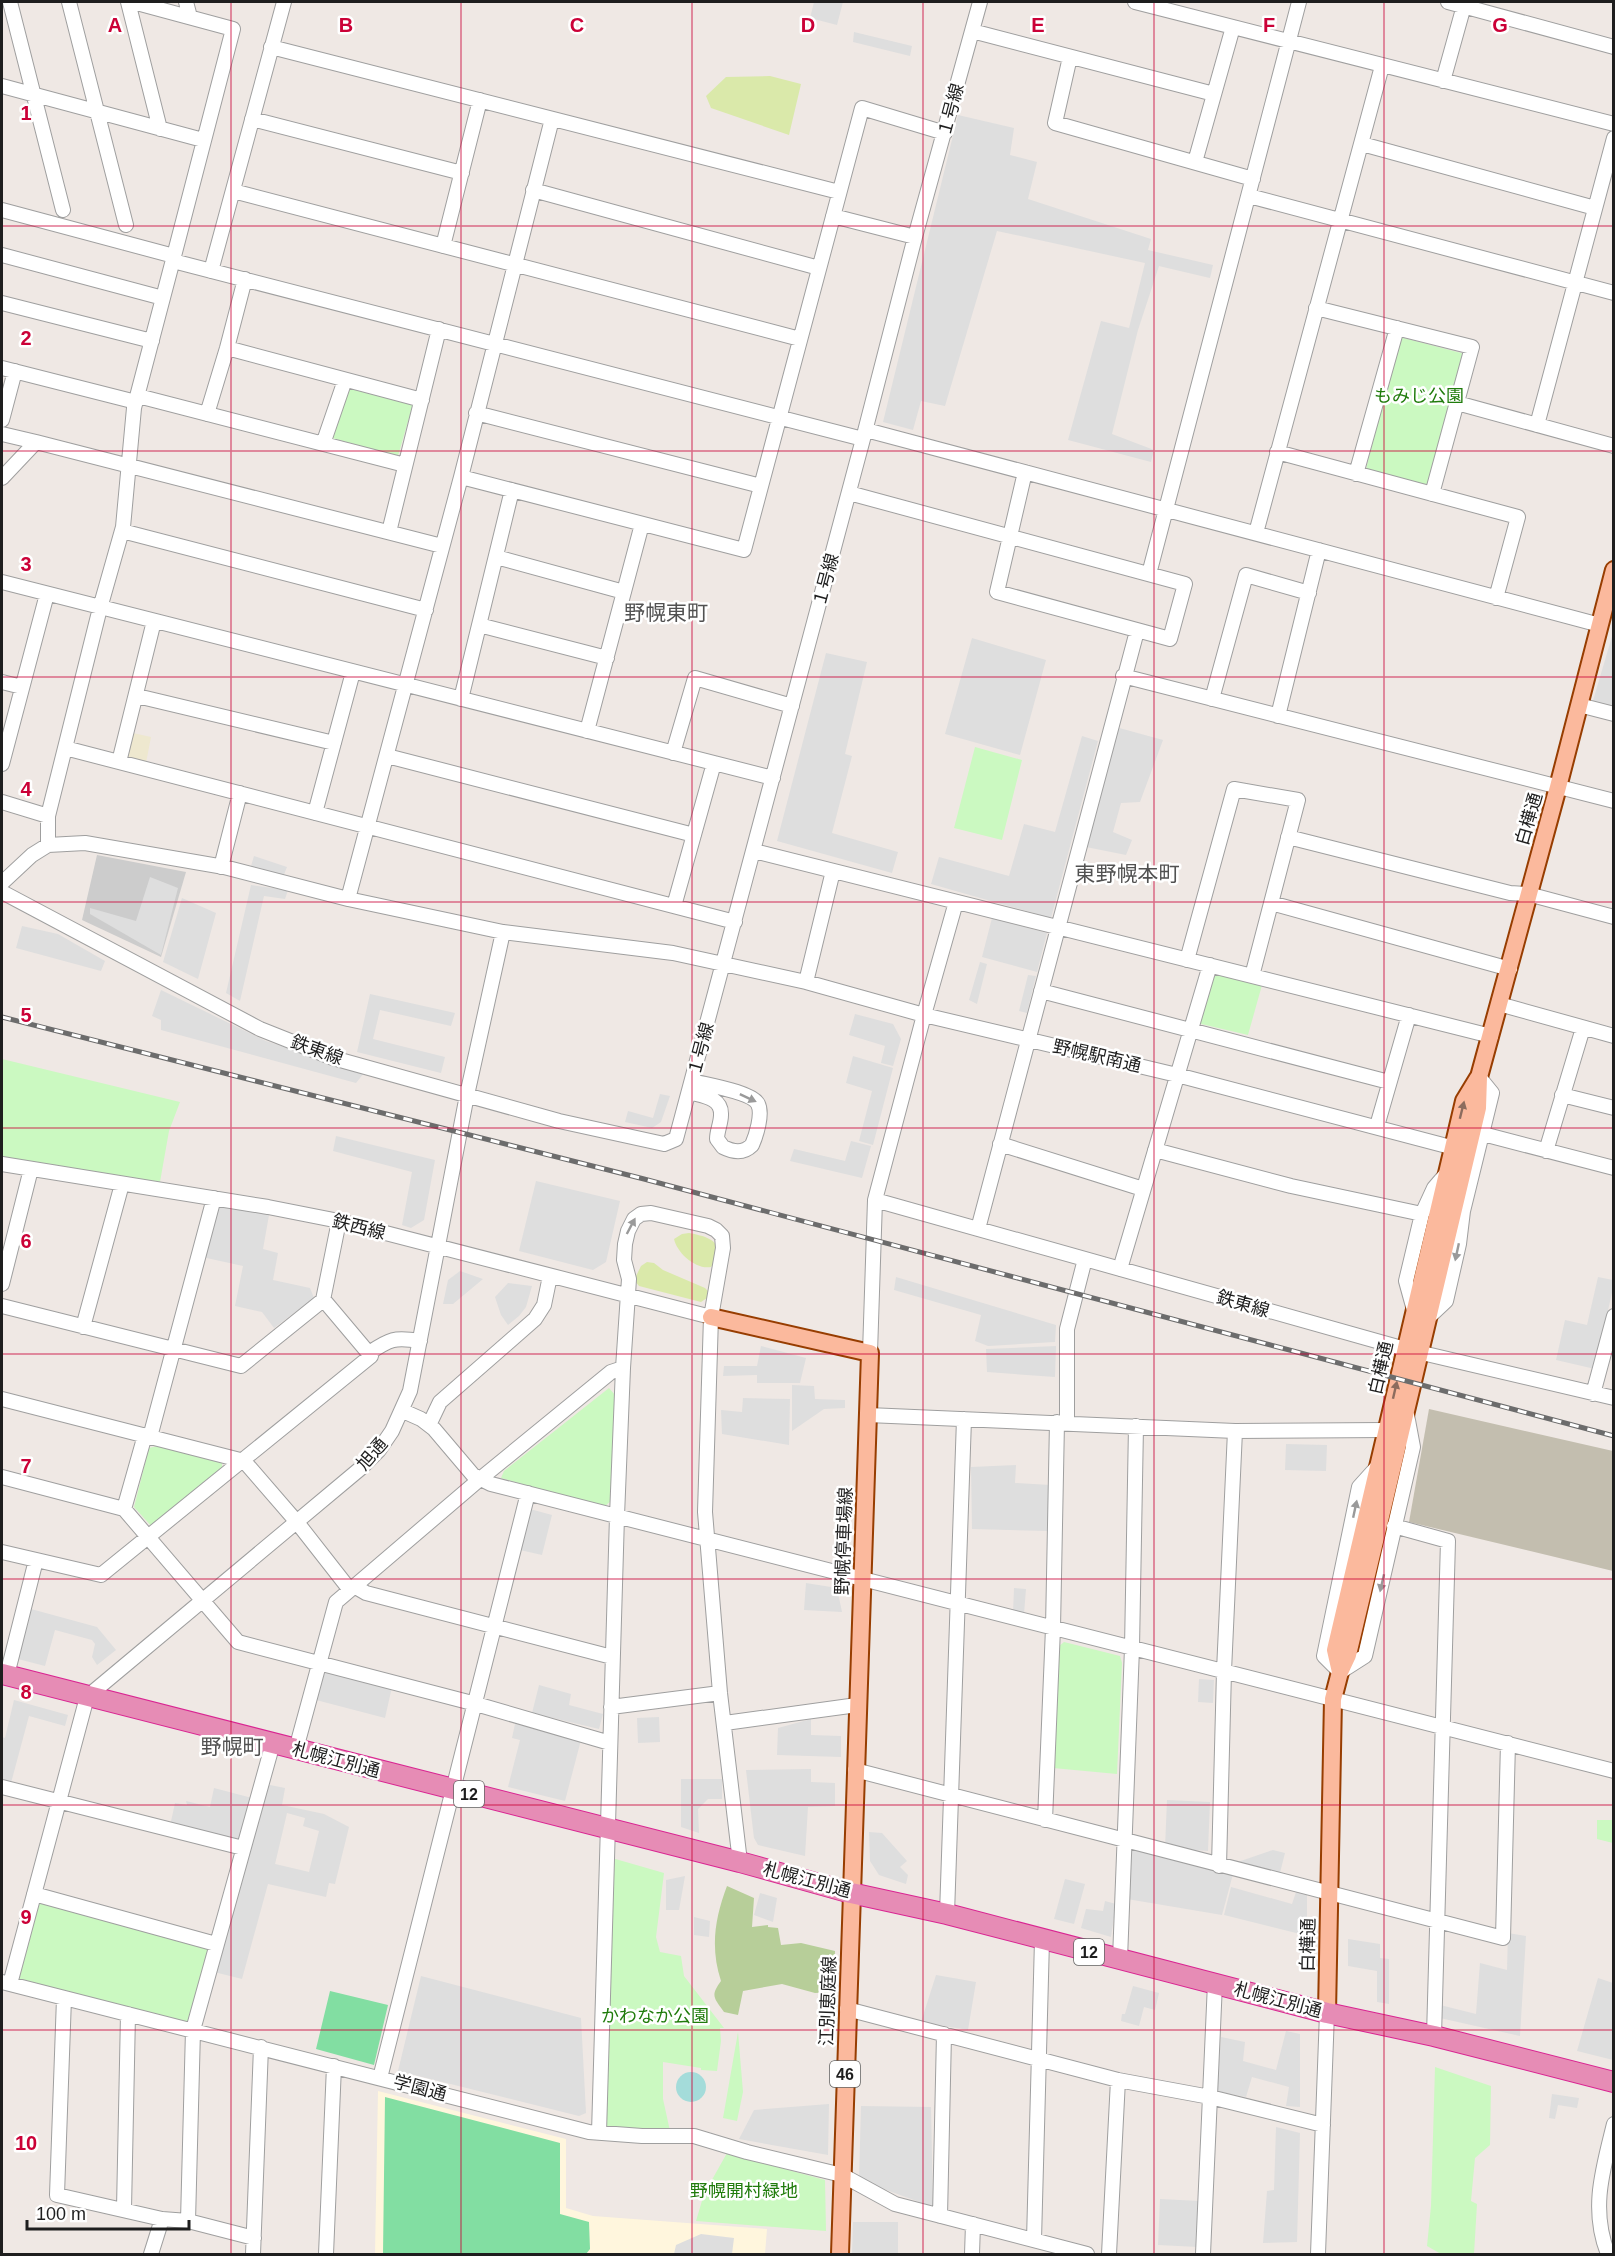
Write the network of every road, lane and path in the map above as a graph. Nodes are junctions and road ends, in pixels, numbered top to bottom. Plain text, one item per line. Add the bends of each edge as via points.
1 (10, 2) edge
2 (69, 2) edge
3 (128, 2) edge
4 (133, 2) edge
5 (186, 2) edge
6 (284, 2) edge
7 (980, 2) edge
8 (1135, 2) edge
9 (1299, 2) edge
10 (1448, 2) edge
11 (1464, 4) edge
12 (190, 17) junction
13 (1233, 27) junction
14 (972, 31) junction
15 (1289, 42) junction
16 (272, 47) junction
17 (1614, 47) edge
18 (1070, 57) junction
19 (1382, 66) junction
20 (1443, 81) junction
21 (2, 86) edge
22 (1214, 94) junction
23 (34, 95) junction
24 (480, 100) junction
25 (97, 112) junction
26 (252, 119) junction
27 (552, 119) junction
28 (1614, 124) edge
29 (160, 129) junction
30 (945, 133) junction
31 (1614, 138) edge
32 (203, 141) junction
33 (1362, 144) junction
34 (1195, 162) junction
35 (462, 173) junction
36 (1253, 179) junction
37 (533, 190) junction
38 (233, 191) junction
39 (839, 192) junction
40 (1249, 196) junction
41 (1595, 208) junction
42 (2, 210) edge
43 (63, 210) dead end
44 (833, 216) junction
45 (1340, 221) junction
46 (126, 225) dead end
47 (915, 237) junction
48 (443, 246) junction
49 (2, 255) edge
50 (173, 258) junction
51 (514, 264) junction
52 (819, 268) junction
53 (211, 271) junction
54 (245, 279) junction
55 (1575, 283) junction
56 (1614, 293) edge
57 (163, 298) junction
58 (2, 303) edge
59 (1316, 308) junction
60 (1396, 328) junction
61 (439, 329) junction
62 (800, 339) junction
63 (152, 341) junction
64 (493, 344) junction
65 (227, 348) junction
66 (8, 369) edge
67 (345, 380) junction
68 (137, 399) junction
69 (422, 400) junction
70 (1457, 403) junction
71 (476, 413) junction
72 (207, 414) junction
73 (780, 417) junction
74 (2, 420) edge
75 (1537, 425) junction
76 (2, 434) edge
77 (865, 434) junction
78 (36, 442) junction
79 (323, 444) junction
80 (1614, 446) edge
81 (1277, 452) junction
82 (129, 465) junction
83 (405, 465) junction
84 (1025, 472) junction
85 (1356, 474) junction
86 (460, 477) junction
87 (2, 478) edge
88 (761, 486) junction
89 (512, 490) junction
90 (849, 493) junction
91 (1432, 494) junction
92 (1167, 510) junction
93 (642, 524) junction
94 (122, 531) junction
95 (388, 532) junction
96 (1256, 533) junction
97 (1010, 536) junction
98 (442, 546) junction
99 (1319, 550) junction
100 (496, 557) junction
101 (1614, 570) edge
102 (1149, 574) junction
103 (2, 582) edge
104 (624, 592) junction
105 (1309, 593) junction
106 (47, 594) junction
107 (1496, 598) junction
108 (100, 608) junction
109 (426, 610) junction
110 (154, 621) junction
111 (479, 625) junction
112 (1600, 625) junction
113 (1137, 631) junction
114 (607, 658) junction
115 (353, 672) junction
116 (1123, 676) junction
117 (2, 682) edge
118 (405, 686) junction
119 (22, 687) junction
120 (137, 696) junction
121 (461, 699) junction
122 (1212, 699) junction
123 (1579, 705) junction
124 (792, 706) junction
125 (1614, 714) edge
126 (1278, 716) junction
127 (587, 731) junction
128 (334, 743) junction
129 (65, 748) junction
130 (673, 753) junction
131 (387, 756) junction
132 (2, 758) edge
133 (119, 762) junction
134 (714, 763) junction
135 (773, 778) junction
136 (1558, 787) junction
137 (240, 793) junction
138 (1614, 801) edge
139 (2, 802) edge
140 (315, 813) junction
141 (48, 816) junction
142 (368, 826) junction
143 (694, 835) junction
144 (1288, 837) junction
145 (48, 845) junction
146 (754, 851) junction
147 (221, 867) junction
148 (833, 871) junction
149 (2, 883) edge
150 (2, 892) edge
151 (1528, 894) junction
152 (348, 899) junction
153 (956, 902) junction
154 (1271, 903) junction
155 (674, 906) junction
156 (1614, 917) edge
157 (735, 922) junction
158 (1057, 927) junction
159 (503, 932) junction
160 (1187, 960) junction
161 (724, 965) junction
162 (1210, 965) junction
163 (1510, 969) junction
164 (1252, 976) junction
165 (806, 982) junction
166 (1041, 991) junction
167 (1499, 1004) junction
168 (924, 1015) junction
169 (1409, 1015) junction
170 (1191, 1029) junction
171 (1583, 1029) junction
172 (1491, 1036) junction
173 (1614, 1036) edge
174 (1028, 1040) junction
175 (1177, 1075) junction
176 (1479, 1077) junction
177 (1389, 1082) junction
178 (691, 1087) junction
179 (467, 1095) junction
180 (1562, 1095) junction
181 (1614, 1108) edge
182 (1377, 1126) junction
183 (1483, 1134) junction
184 (658, 1143) joint
185 (1000, 1144) junction
186 (1155, 1150) junction
187 (1460, 1150) junction
188 (1546, 1151) junction
189 (2, 1164) edge
190 (1614, 1168) edge
191 (31, 1169) junction
192 (1446, 1174) junction
193 (122, 1184) junction
194 (1143, 1189) junction
195 (214, 1198) junction
196 (875, 1200) junction
197 (1422, 1214) junction
198 (339, 1221) junction
199 (978, 1229) junction
200 (437, 1246) junction
201 (5, 1259) edge
202 (1085, 1259) junction
203 (1120, 1269) junction
204 (550, 1276) junction
205 (2, 1284) edge
206 (627, 1295) junction
207 (323, 1299) junction
208 (2, 1306) edge
209 (1422, 1313) junction
210 (1614, 1316) edge
211 (711, 1317) junction
212 (83, 1327) junction
213 (420, 1341) junction
214 (174, 1350) junction
215 (1413, 1351) junction
216 (369, 1353) junction
217 (870, 1353) junction
218 (623, 1368) junction
219 (1593, 1394) junction
220 (1614, 1398) edge
221 (2, 1399) edge
222 (403, 1411) junction
223 (1407, 1413) junction
224 (868, 1415) junction
225 (964, 1419) junction
226 (1062, 1423) junction
227 (429, 1425) junction
228 (1136, 1426) junction
229 (1386, 1430) junction
230 (1235, 1431) junction
231 (148, 1436) junction
232 (244, 1461) junction
233 (2, 1477) edge
234 (480, 1479) junction
235 (528, 1493) junction
236 (124, 1509) junction
237 (616, 1516) junction
238 (296, 1521) junction
239 (1394, 1526) junction
240 (148, 1538) junction
241 (708, 1540) junction
242 (2, 1552) edge
243 (36, 1560) junction
244 (862, 1579) junction
245 (352, 1588) junction
246 (201, 1600) junction
247 (959, 1604) junction
248 (495, 1627) junction
249 (1053, 1628) junction
250 (1132, 1648) junction
251 (612, 1657) junction
252 (320, 1663) junction
253 (1224, 1671) junction
254 (1340, 1672) junction
255 (4, 1675) edge
256 (720, 1693) junction
257 (87, 1697) junction
258 (1333, 1699) junction
259 (476, 1704) junction
260 (857, 1706) junction
261 (611, 1707) junction
262 (725, 1723) junction
263 (1444, 1727) junction
264 (273, 1743) junction
265 (610, 1743) junction
266 (1508, 1743) junction
267 (296, 1749) junction
268 (855, 1770) junction
269 (1614, 1771) edge
270 (2, 1787) edge
271 (455, 1790) junction
272 (951, 1796) junction
273 (58, 1802) junction
274 (1045, 1820) junction
275 (607, 1828) junction
276 (1126, 1841) junction
277 (243, 1848) junction
278 (740, 1862) junction
279 (1219, 1866) junction
280 (851, 1893) junction
281 (34, 1894) junction
282 (1329, 1894) junction
283 (947, 1914) junction
284 (1438, 1920) junction
285 (1042, 1940) junction
286 (216, 1944) junction
287 (1120, 1959) junction
288 (6, 1983) edge
289 (1215, 1983) junction
290 (64, 1998) junction
291 (847, 2008) junction
292 (1327, 2013) junction
293 (128, 2014) junction
294 (193, 2030) junction
295 (944, 2034) junction
296 (1434, 2036) junction
297 (261, 2047) junction
298 (1040, 2059) junction
299 (334, 2066) junction
300 (380, 2078) junction
301 (1118, 2080) junction
302 (1614, 2082) edge
303 (1210, 2097) junction
304 (1323, 2124) junction
305 (1614, 2124) edge
306 (599, 2133) junction
307 (842, 2175) junction
308 (124, 2209) junction
309 (940, 2216) junction
310 (162, 2219) junction
311 (188, 2221) junction
312 (973, 2224) junction
313 (254, 2238) junction
314 (1034, 2240) junction
315 (151, 2254) edge
316 (253, 2254) edge
317 (326, 2254) edge
318 (840, 2254) edge
319 (972, 2254) edge
320 (1087, 2254) edge
321 (1109, 2254) edge
322 (1203, 2254) edge
323 (1318, 2254) edge
324 (1608, 2254) edge

1 - 23 street
2 - 25 street
3 - 29 street
4 - 12 street
5 - 12 street
6 - 16 street
7 - 14 street, １号線
8 - 13 street
9 - 15 street
10 - 11 street
11 - 17 street
11 - 20 street
12 - 32 street via 233,29
13 - 15 street
13 - 22 street
14 - 18 street
14 - 30 street, １号線
15 - 19 street
15 - 36 street
16 - 24 street
16 - 26 street
18 - 22 street
18 - 34 street via 1054,123
19 - 20 street
19 - 33 street
20 - 28 street
21 - 23 street
22 - 34 street
23 - 25 street
23 - 43 street
24 - 27 street
24 - 35 street
25 - 29 street
25 - 46 street
26 - 35 street
26 - 38 street
27 - 37 street
27 - 39 street
29 - 32 street
30 - 39 street via 862,108
30 - 47 street, １号線
31 - 41 street
32 - 50 street
33 - 41 street
33 - 45 street
34 - 36 street
35 - 48 street
36 - 40 street
37 - 51 street
37 - 52 street
38 - 48 street
38 - 53 street
39 - 44 street
40 - 45 street
40 - 92 street
41 - 55 street
42 - 50 street
44 - 47 street
44 - 52 street
45 - 55 street
45 - 59 street
47 - 77 street, １号線
48 - 51 street
49 - 57 street
50 - 53 street
50 - 57 street
51 - 62 street
51 - 64 street
52 - 62 street
53 - 54 street
54 - 61 street
54 - 65 street
55 - 56 street
55 - 75 street
57 - 63 street
58 - 63 street
59 - 60 street
59 - 81 street
60 - 70 street via 1472,347
60 - 85 street
61 - 64 street
61 - 69 street
62 - 73 street
63 - 68 street
64 - 71 street
64 - 73 street
65 - 67 street
65 - 72 street
66 - 68 street
66 - 74 street
67 - 69 street
67 - 79 street
68 - 72 street
68 - 82 street
69 - 83 street
70 - 75 street
70 - 91 street
71 - 86 street
71 - 88 street
72 - 79 street
73 - 77 street
73 - 88 street
75 - 80 street
76 - 78 street
77 - 84 street
77 - 90 street, １号線
78 - 82 street
78 - 87 street
79 - 83 street
81 - 85 street
81 - 96 street
82 - 94 street
82 - 95 street
83 - 95 street
84 - 92 street
84 - 97 street
85 - 91 street
86 - 89 street
86 - 98 street
88 - 93 street via 744,550
89 - 93 street
89 - 100 street
90 - 97 street
90 - 124 street, １号線
91 - 107 street via 1518,517
92 - 96 street
92 - 102 street
93 - 104 street
94 - 108 street
94 - 109 street
95 - 98 street
96 - 99 street
97 - 102 street
97 - 113 street via 997,592
98 - 109 street
99 - 105 street
99 - 107 street
100 - 104 street
100 - 111 street
101 - 112 main road, 白樺通
102 - 113 street via 1185,584 1170,639
103 - 106 street
104 - 114 street
105 - 122 street via 1246,575
105 - 126 street
106 - 108 street
106 - 119 street
107 - 112 street
108 - 110 street
108 - 129 street
109 - 118 street
110 - 115 street
110 - 120 street
111 - 114 street
111 - 121 street
112 - 123 main road, 白樺通
113 - 116 street
114 - 127 street
115 - 118 street
115 - 128 street
116 - 122 street
116 - 158 street
117 - 119 street
118 - 121 street
118 - 131 street
119 - 132 street
120 - 128 street
120 - 133 street
121 - 127 street
122 - 126 street
123 - 125 street
123 - 136 main road, 白樺通
124 - 130 street via 695,678
124 - 135 street, １号線
126 - 136 street
127 - 130 street
128 - 140 street
129 - 133 street
129 - 141 street
130 - 134 street
131 - 142 street
131 - 143 street
133 - 137 street
134 - 135 street
134 - 143 street
135 - 146 street, １号線
136 - 138 street
136 - 151 main road, 白樺通
137 - 140 street
137 - 147 street
139 - 141 street
140 - 142 street
141 - 145 street
142 - 152 street
142 - 155 street
143 - 155 street
144 - 151 street via 1510,893
144 - 154 street
144 - 160 street via 1298,800 1234,789
145 - 147 street, 野幌駅南通 via 85,843
145 - 149 street
146 - 148 street
146 - 157 street, １号線
147 - 152 street, 野幌駅南通
148 - 153 street
148 - 165 street
150 - 179 street, 鉄東線 via 260,1029 333,1058
151 - 156 street
151 - 163 main road, 白樺通
152 - 159 street, 野幌駅南通
153 - 158 street
153 - 168 street
154 - 163 street
154 - 164 street
155 - 157 street
157 - 161 street, １号線
158 - 160 street
158 - 166 street
159 - 161 street, 野幌駅南通 via 673,953
159 - 179 street, 旭通
160 - 162 street
161 - 165 street, 野幌駅南通
161 - 178 street, １号線
162 - 164 street
162 - 170 street
163 - 167 main road, 白樺通
164 - 169 street
165 - 168 street, 野幌駅南通
166 - 170 street
166 - 174 street
167 - 171 street
167 - 172 main road, 白樺通
168 - 174 street, 野幌駅南通
168 - 196 street
169 - 172 street
169 - 177 street
170 - 175 street
170 - 177 street
171 - 173 street
171 - 180 street
172 - 176 main road, 白樺通
174 - 175 street, 野幌駅南通
174 - 185 street
175 - 182 street, 野幌駅南通
175 - 186 street
176 - 183 street via 1492,1093
176 - 187 main road, 白樺通 via 1478,1108
177 - 182 street
178 -> 178 street via 748,1096 757,1102 760,1113 748,1149 738,1152 723,1148 717,1139 722,1113 717,1102
178 - 184 street, １号線 via 676,1139
179 - 184 street, 鉄東線
179 - 200 street, 旭通
180 - 181 street
180 - 188 street
182 - 187 street, 野幌駅南通
183 - 188 street
183 -> 209 street via 1463,1210 1446,1301
185 - 194 street
185 - 199 street
186 - 194 street
186 - 197 street via 1291,1186
187 - 192 main road, 白樺通
187 - 209 main road, 白樺通
188 - 190 street
189 - 191 street, 鉄西線
191 - 193 street, 鉄西線
191 - 201 street
192 - 197 street via 1434,1188
192 - 209 main road, 白樺通
193 - 195 street, 鉄西線
193 - 212 street
194 - 203 street
195 - 198 street, 鉄西線
195 - 214 street
196 - 199 street, 鉄東線
196 - 217 street
197 - 209 street via 1406,1281
198 - 200 street, 鉄西線
198 - 207 street
199 - 202 street, 鉄東線
200 - 204 street, 鉄西線
200 - 213 street, 旭通
201 - 205 street
202 - 203 street, 鉄東線
202 - 226 street via 1067,1329
203 - 215 street, 鉄東線
204 - 206 street, 鉄西線
204 - 227 street via 544,1305 535,1319 440,1402
206 - 211 street, 鉄西線
206 -> 211 street via 625,1245 634,1219 651,1213 708,1226 722,1236 723,1248
206 - 218 street
207 - 214 street via 241,1366
207 - 216 street
208 - 212 street
209 - 215 main road, 白樺通
210 - 219 street
211 - 217 main road
211 - 241 street via 705,1512
212 - 214 street
213 - 216 street via 391,1339
213 - 222 street, 旭通
214 - 231 street
215 - 219 street, 鉄東線
215 - 223 main road, 白樺通
229 -> 215 main road, 白樺通
216 - 232 street via 371,1356
217 - 224 main road, 野幌停車場線
218 - 234 street via 611,1372
218 - 237 street
219 - 220 street, 鉄東線
221 - 231 street
222 - 227 street
222 - 238 street, 旭通 via 379,1450
223 - 239 street via 1413,1446
223 - 254 main road, 白樺通 via 1348,1655
224 - 225 street
224 - 244 main road, 野幌停車場線
225 - 226 street
225 - 247 street
226 - 228 street
226 - 249 street
227 - 234 street
228 - 230 street
228 - 250 street
229 - 230 street
254 -> 229 main road, 白樺通 via 1335,1650
230 - 253 street
231 - 232 street
231 - 236 street
232 - 238 street
232 - 240 street
233 - 236 street
234 - 235 street
234 - 245 street
235 - 237 street
235 - 248 street
236 - 240 street
237 - 241 street
237 - 251 street
238 - 245 street
238 - 246 street, 旭通
239 -> 254 street via 1365,1656
239 - 263 street via 1449,1541
240 - 243 street via 101,1575
240 - 246 street
241 - 244 street
241 - 256 street
242 - 243 street
243 - 255 street
244 - 247 street
244 - 260 main road, 野幌停車場線
245 - 248 street
245 - 252 street via 336,1602
246 - 252 street via 238,1642
246 - 257 street, 旭通
247 - 249 street
247 - 272 street
248 - 251 street
248 - 259 street
249 - 250 street
249 - 274 street
250 - 253 street
250 - 276 street
251 - 261 street
252 - 259 street
252 - 267 street
253 - 258 street
253 - 279 street
254 - 258 main road, 白樺通
255 - 257 highway, 札幌江別通 / 12
256 - 261 street
256 - 262 street
257 - 264 highway, 札幌江別通 / 12
257 - 273 street
258 - 263 street
258 - 282 main road, 白樺通
259 - 265 street
259 - 271 street
260 - 262 street
260 - 268 main road, 野幌停車場線
261 - 265 street
262 - 278 street
263 - 266 street
263 - 284 street
264 - 267 highway, 札幌江別通 / 12
264 - 277 street
265 - 275 street
266 - 269 street
266 - 284 street via 1503,1938
267 - 271 highway, 札幌江別通 / 12
268 - 272 street
268 - 280 main road, 野幌停車場線
270 - 273 street
271 - 275 highway, 札幌江別通 / 12
271 - 300 street
272 - 274 street
272 - 283 street
273 - 277 street
273 - 281 street
274 - 276 street
275 - 278 highway, 札幌江別通 / 12
275 - 306 street
276 - 279 street
276 - 287 street
277 - 286 street
278 - 280 highway, 札幌江別通 / 12
279 - 282 street
280 - 283 highway, 札幌江別通 / 12
280 - 291 main road, 江別恵庭線 / 46
281 - 286 street
281 - 288 street
282 - 284 street
282 - 292 main road, 白樺通
283 - 285 highway, 札幌江別通 / 12
284 - 296 street
285 - 287 highway, 札幌江別通 / 12
285 - 298 street
286 - 294 street
287 - 289 highway, 札幌江別通 / 12
288 - 290 street, 学園通
289 - 292 highway, 札幌江別通 / 12
289 - 303 street
290 - 293 street, 学園通
290 - 308 street via 57,2195
291 - 295 street
291 - 307 main road, 江別恵庭線 / 46
292 - 296 highway, 札幌江別通 / 12
292 - 304 street, 白樺通
293 - 294 street, 学園通
293 - 308 street
294 - 297 street, 学園通
294 - 311 street
295 - 298 street
295 - 309 street
296 - 302 highway, 札幌江別通 / 12
297 - 299 street, 学園通
297 - 313 street
298 - 301 street
298 - 314 street
299 - 300 street, 学園通
299 - 317 street
300 - 306 street, 学園通
301 - 303 street
301 - 321 street
303 - 304 street
303 - 322 street
304 - 323 street, 白樺通
305 - 324 street via 1601,2179 1599,2223
306 - 307 street, 学園通 via 694,2136
307 - 309 street, 学園通 via 895,2204
307 - 318 main road, 江別恵庭線 / 46
308 - 310 street
309 - 312 street, 学園通
310 - 311 street
310 - 315 street
311 - 313 street
312 - 314 street, 学園通
312 - 319 street
313 - 316 street
314 - 320 street, 学園通

